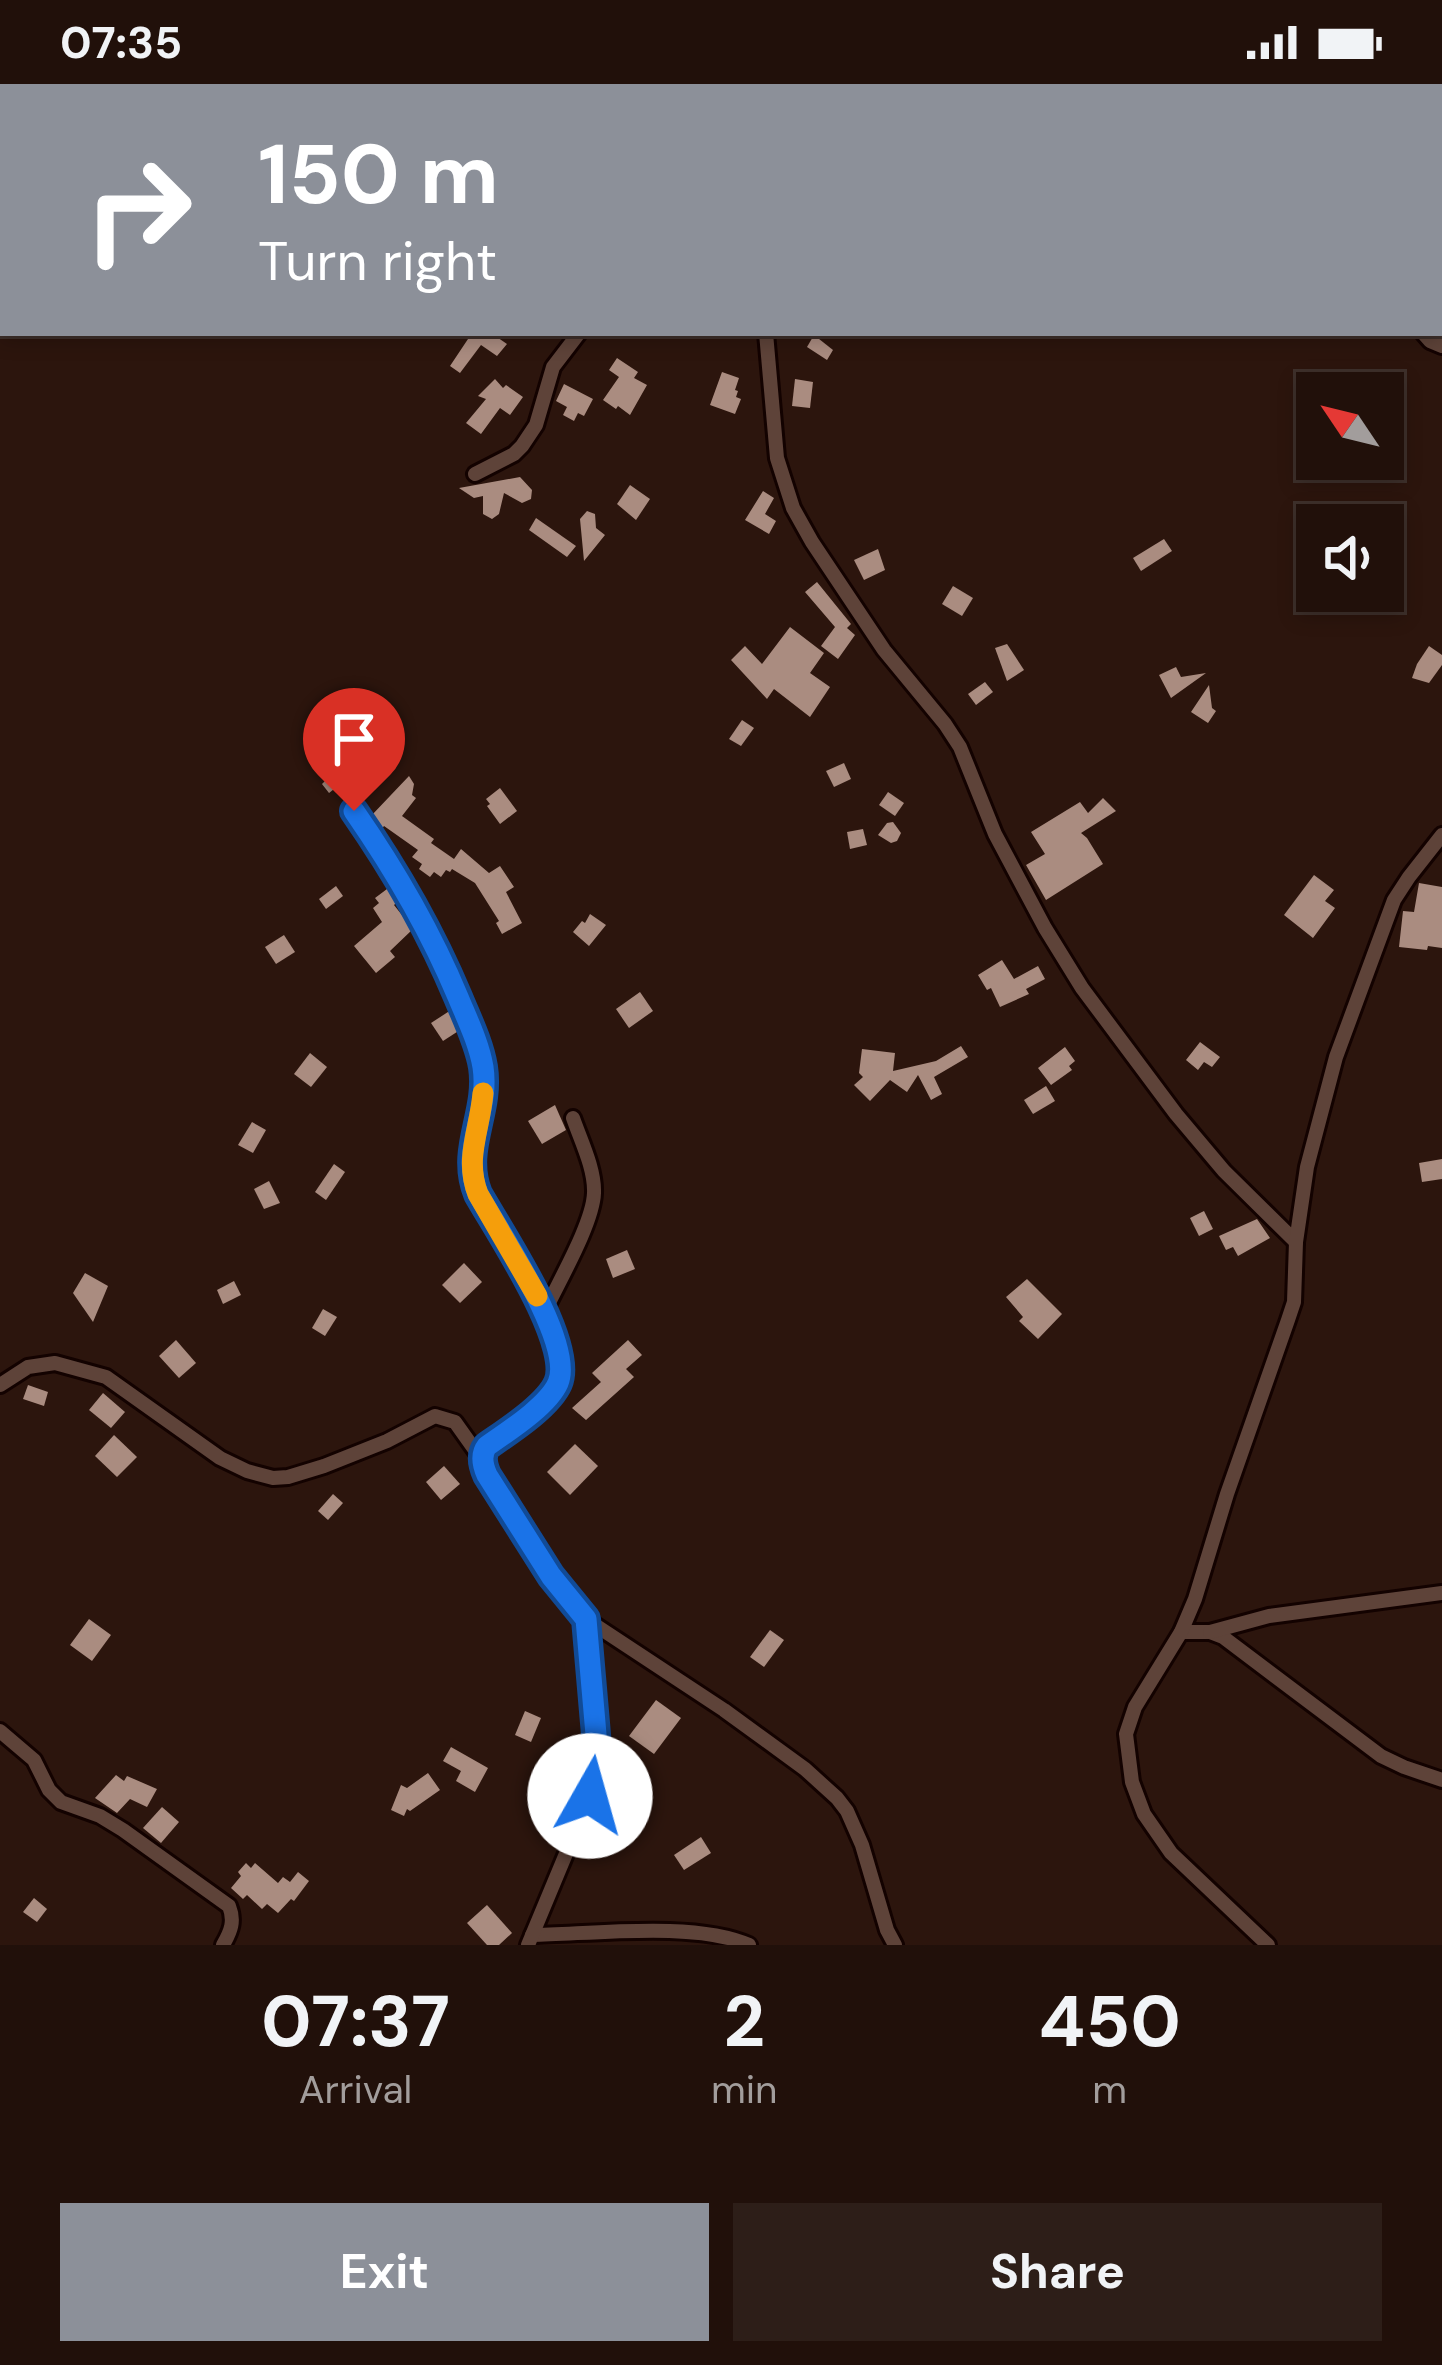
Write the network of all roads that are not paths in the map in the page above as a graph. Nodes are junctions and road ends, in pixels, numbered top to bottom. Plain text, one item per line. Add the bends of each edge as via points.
1 (577, 336) edge
2 (766, 336) edge
3 (476, 475) dead end
4 (354, 811) dead end
5 (1442, 836) edge
6 (573, 1118) dead end
7 (1296, 1242) junction
8 (545, 1311) junction
9 (0, 1385) edge
10 (483, 1462) junction
11 (1442, 1593) edge
12 (586, 1619) junction
13 (1180, 1631) junction
14 (1210, 1632) junction
15 (0, 1731) edge
16 (1442, 1780) edge
17 (678, 1939) edge
18 (530, 1940) edge
19 (223, 1945) edge
20 (749, 1945) edge
21 (895, 1945) edge
22 (1268, 1945) edge

1 - 3 street via 547,379 522,446
2 - 7 street via 777,458 812,542 960,747 995,834 1082,988 1224,1171
4 - 8 street via 416,908 474,1037 483,1099 471,1177
5 - 7 street via 1383,926 1336,1057
6 - 8 street via 595,1191
7 - 13 street via 1294,1302
8 - 10 street via 560,1381 487,1446
9 - 10 street via 28,1367 55,1363 106,1377 220,1458 273,1478 325,1466 435,1417 455,1422
10 - 12 street via 543,1565
11 - 14 street
12 - 18 street via 595,1773
12 - 21 street via 724,1710 837,1798 862,1845
13 - 14 street
13 - 22 street via 1128,1720 1132,1782 1171,1853
14 - 16 street via 1381,1756
15 - 19 street via 34,1760 61,1802 123,1830 229,1906 232,1927
17 - 18 street
17 - 20 street via 723,1935

